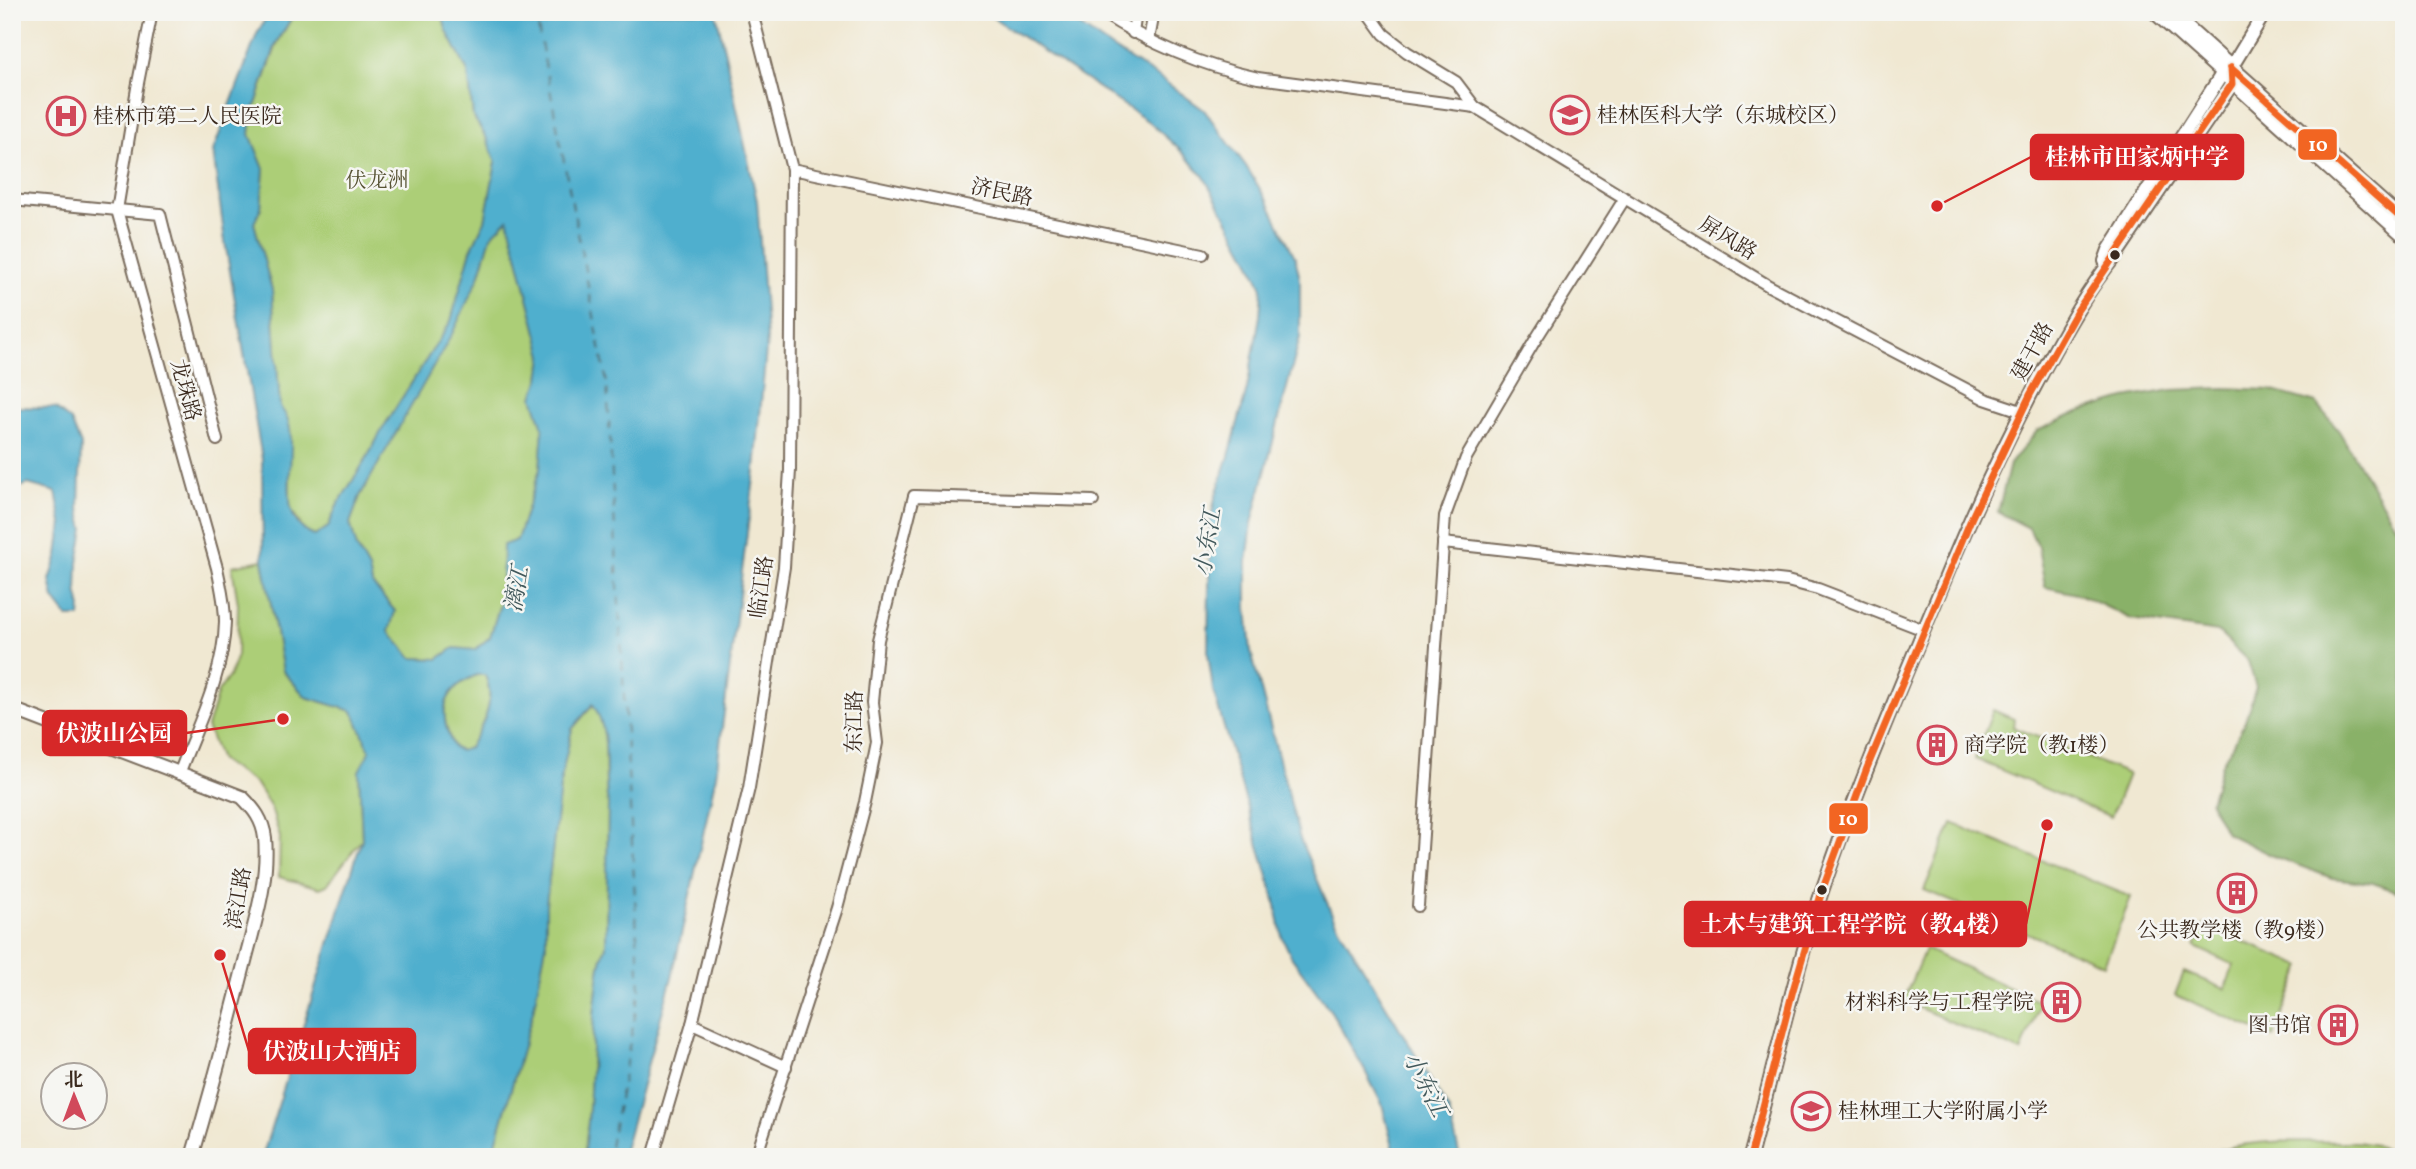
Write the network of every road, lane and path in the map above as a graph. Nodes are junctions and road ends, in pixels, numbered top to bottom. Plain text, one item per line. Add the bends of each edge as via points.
1 (152, 12) edge
2 (752, 12) edge
3 (1101, 12) edge
4 (1136, 12) edge
5 (1154, 12) edge
6 (1368, 12) edge
7 (2154, 12) edge
8 (2170, 12) edge
9 (2265, 12) edge
10 (1132, 33) junction
11 (1149, 40) junction
12 (2226, 71) junction
13 (2232, 84) junction
14 (1475, 107) junction
15 (792, 169) junction
16 (1625, 198) junction
17 (12, 200) edge
18 (117, 210) junction
19 (2404, 221) edge
20 (2404, 236) edge
21 (1203, 254) dead end
22 (2098, 277) junction
23 (2021, 411) junction
24 (217, 440) dead end
25 (1093, 501) dead end
26 (1443, 542) junction
27 (1924, 630) junction
28 (12, 709) edge
29 (179, 774) junction
30 (1418, 906) dead end
31 (692, 1024) junction
32 (786, 1067) junction
33 (192, 1157) edge
34 (653, 1157) edge
35 (756, 1157) edge
36 (1750, 1157) edge

1 - 18 street, 龙珠路
2 - 15 street, 临江路
3 - 10 street
4 - 10 street
5 - 11 street
6 - 14 street, 屏风路 via 1384,34 1456,82
7 - 12 main road
8 - 12 main road
9 - 12 main road, 建干路
10 - 11 street
11 - 14 street via 1224,71 1258,78
12 - 13 main road
12 - 19 main road
12 - 22 main road, 建干路 via 2109,250
13 - 20 main road
13 - 22 main road, 建干路
14 - 16 street, 屏风路
15 - 21 street, 济民路
15 - 31 street, 临江路 via 790,470 784,567 749,788
16 - 23 street, 屏风路 via 1769,286 1985,399
16 - 26 street via 1466,458 1445,516
17 - 18 street
18 - 24 street via 160,214
18 - 29 street, 龙珠路 via 222,594 225,622 215,677
22 - 23 main road, 建干路
23 - 27 main road, 建干路
25 - 32 street, 东江路 via 914,496 878,640 872,702 877,743 865,802
26 - 27 street via 1787,581
26 - 30 street
27 - 36 main road, 建干路 via 1823,890
28 - 29 main road, 滨江路
29 - 33 main road, 滨江路 via 242,797 254,808 265,836 258,909
31 - 32 street
31 - 34 street, 临江路
32 - 35 street, 东江路

